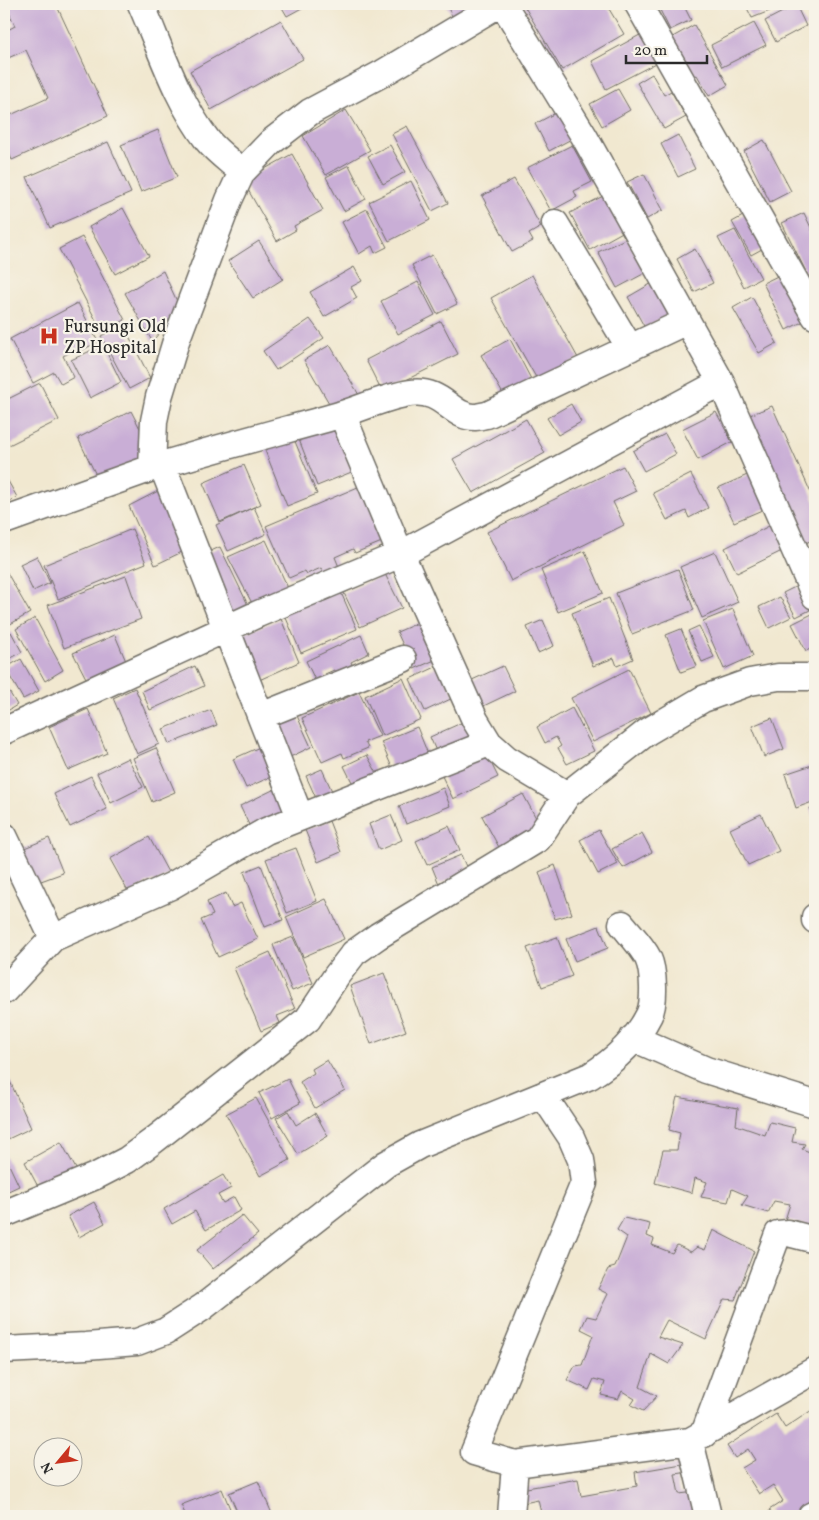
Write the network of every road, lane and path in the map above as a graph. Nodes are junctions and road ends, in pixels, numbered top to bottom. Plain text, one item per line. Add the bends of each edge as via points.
1 (141, 4) edge
2 (499, 4) edge
3 (503, 4) edge
4 (638, 4) edge
5 (242, 172) junction
6 (555, 223) dead end
7 (815, 316) edge
8 (687, 321) junction
9 (630, 348) junction
10 (721, 382) junction
11 (342, 414) junction
12 (157, 466) junction
13 (4, 521) edge
14 (401, 554) junction
15 (815, 596) edge
16 (226, 629) junction
17 (402, 659) dead end
18 (815, 677) edge
19 (261, 716) junction
20 (4, 731) edge
21 (489, 743) junction
22 (567, 795) junction
23 (300, 817) junction
24 (4, 836) edge
25 (622, 924) dead end
26 (53, 938) junction
27 (4, 991) edge
28 (633, 1038) junction
29 (543, 1095) junction
30 (815, 1104) edge
31 (4, 1214) edge
32 (815, 1240) edge
33 (4, 1350) edge
34 (815, 1370) edge
35 (697, 1438) junction
36 (515, 1464) junction
37 (815, 1514) edge
38 (511, 1516) edge
39 (708, 1516) edge
40 (811, 1516) edge

1 - 5 street via 189,111 209,142
2 - 5 street via 310,112 271,142
3 - 8 street via 584,136
4 - 7 street
5 - 12 street via 176,341 154,421
6 - 9 street
8 - 9 street
8 - 10 street
9 - 11 street via 487,415 462,414 425,393 390,398
10 - 14 street
10 - 15 street
11 - 12 street
11 - 14 street
12 - 13 street
12 - 16 street
14 - 16 street
14 - 21 street via 475,720
16 - 19 street
16 - 20 street
17 - 19 street
18 - 22 street via 778,677 750,682 703,699 648,732
19 - 23 street
21 - 22 street via 508,759
21 - 23 street
22 - 31 street via 538,839 354,953 308,1019 153,1141 98,1175
23 - 26 street via 266,831 171,886
24 - 26 street
25 - 28 street via 648,958 654,981 650,1014
26 - 27 street
28 - 29 street via 611,1063 590,1076
28 - 30 street via 706,1070
29 - 33 street via 420,1145 386,1164 203,1307 166,1331 137,1342
29 - 36 street via 581,1160 584,1182 474,1452
32 - 35 street via 788,1233 778,1234
34 - 35 street
35 - 36 street
35 - 39 street
36 - 38 street
37 - 40 street

